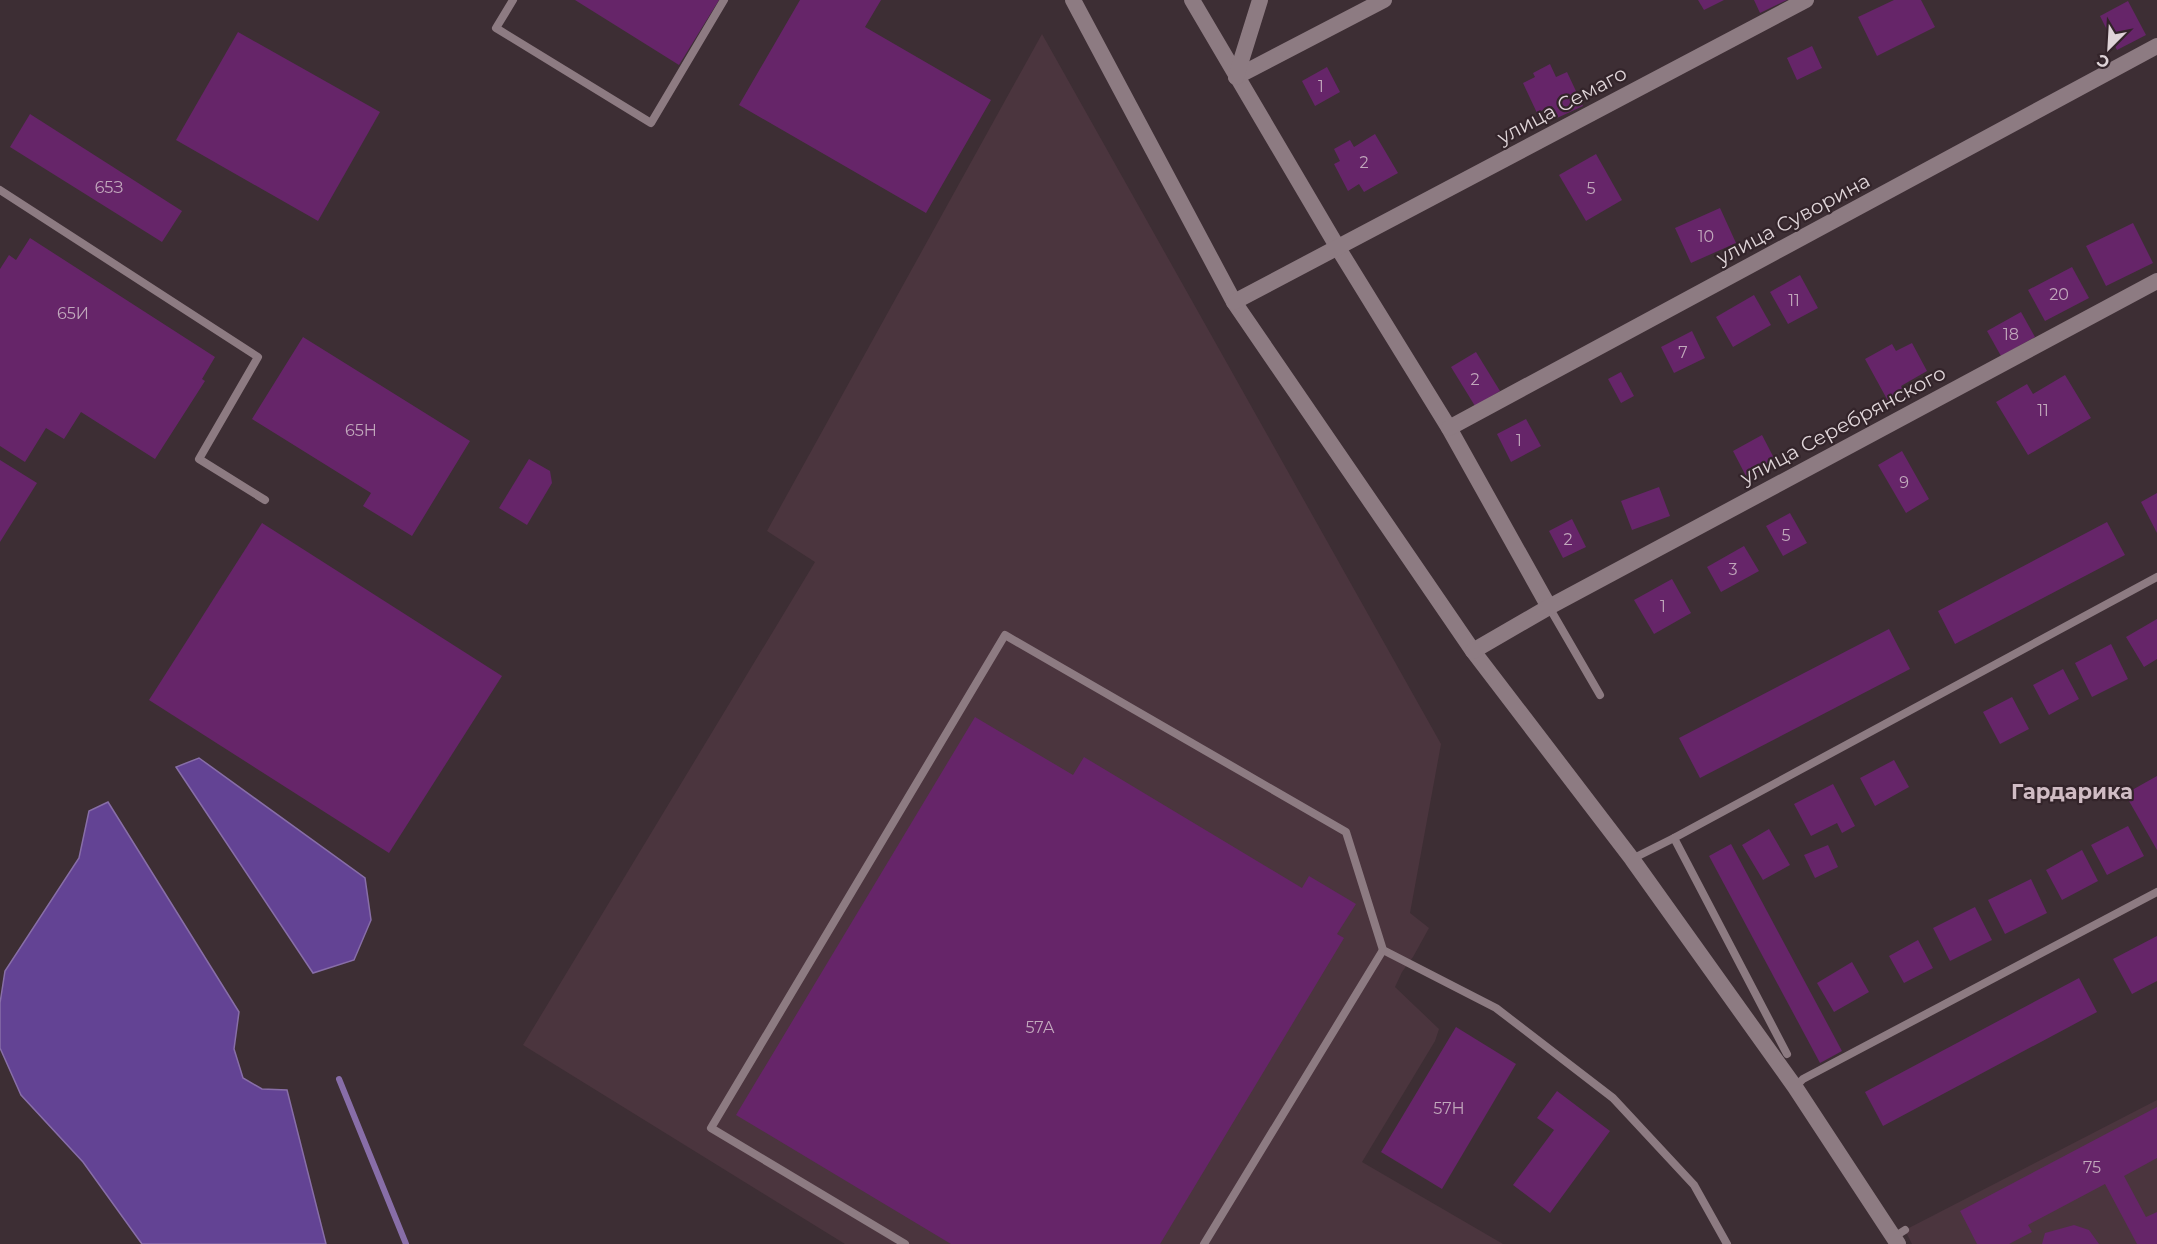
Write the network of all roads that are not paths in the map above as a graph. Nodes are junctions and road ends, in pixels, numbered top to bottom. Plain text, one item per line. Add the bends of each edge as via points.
1 (513, 0) edge
2 (724, 0) edge
3 (1073, 0) edge
4 (1192, 0) edge
5 (1260, 0) edge
6 (1384, 0) edge
7 (1806, 0) edge
8 (2157, 46) edge
9 (1236, 77) junction
10 (0, 190) edge
11 (1338, 248) junction
12 (2157, 280) edge
13 (1234, 302) junction
14 (1449, 428) junction
15 (265, 500) dead end
16 (2157, 578) edge
17 (1550, 607) junction
18 (1473, 651) junction
19 (1600, 694) dead end
20 (1674, 838) junction
21 (1632, 859) junction
22 (2157, 892) edge
23 (1383, 950) junction
24 (1787, 1054) dead end
25 (1795, 1087) junction
26 (1899, 1237) edge
27 (905, 1244) edge
28 (1204, 1244) edge
29 (1727, 1244) edge

1 - 2 lane via 496,28 651,123
3 - 13 street
4 - 9 street
5 - 9 street
6 - 9 street
7 - 11 street, улица Семаго
8 - 14 street, улица Суворина
9 - 11 street
10 - 15 lane via 258,357 199,459
11 - 13 street, улица Семаго
11 - 14 street
12 - 17 street, улица Серебрянского
13 - 18 street
14 - 17 street
16 - 20 lane
17 - 18 street, улица Серебрянского
17 - 19 lane
18 - 21 street
20 - 21 lane
20 - 24 lane
21 - 25 street
22 - 25 lane via 1803,1079
23 - 27 lane via 1346,832 1005,635 711,1128
23 - 28 lane
23 - 29 lane via 1496,1008 1613,1098 1694,1185
25 - 26 street

